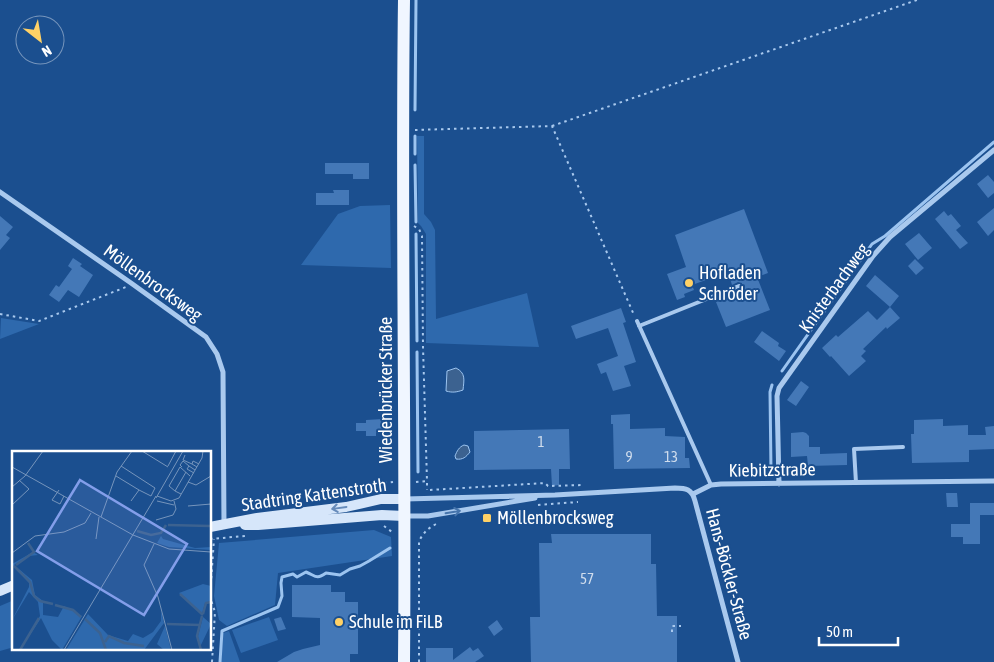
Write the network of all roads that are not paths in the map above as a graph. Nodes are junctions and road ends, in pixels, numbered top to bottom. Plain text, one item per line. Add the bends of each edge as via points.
1 (404, 0) edge
2 (994, 150) edge
3 (0, 192) edge
4 (739, 286) dead end
5 (903, 447) dead end
6 (994, 481) edge
7 (856, 483) junction
8 (779, 484) junction
9 (711, 485) junction
10 (693, 494) junction
11 (555, 495) junction
12 (404, 499) junction
13 (404, 516) junction
14 (226, 524) junction
15 (211, 527) edge
16 (12, 586) edge
17 (0, 591) edge
18 (404, 662) edge
19 (738, 662) edge

1 - 12 main road, Wiedenbrücker Straße via 403,124 408,225
2 - 8 street, Knisterbachweg via 890,237 779,388 776,396
3 - 14 street, Möllenbrocksweg via 206,337 223,372
4 - 9 lane via 638,324
5 - 7 lane via 854,449
6 - 7 street, Kiebitzstraße
7 - 8 street, Kiebitzstraße
8 - 9 street, Kiebitzstraße
9 - 10 street, Kiebitzstraße
10 - 11 street via 684,488 674,488
10 - 19 street, Hans-Böckler-Straße
11 - 12 street
13 -> 11 street via 428,516
12 - 13 main road, Wiedenbrücker Straße
12 -> 14 main road, Stadtring Kattenstroth via 381,499
13 - 14 main road, Stadtring Kattenstroth
13 - 18 main road, Wiedenbrücker Straße
14 - 15 main road, Stadtring Kattenstroth
16 - 17 main road

